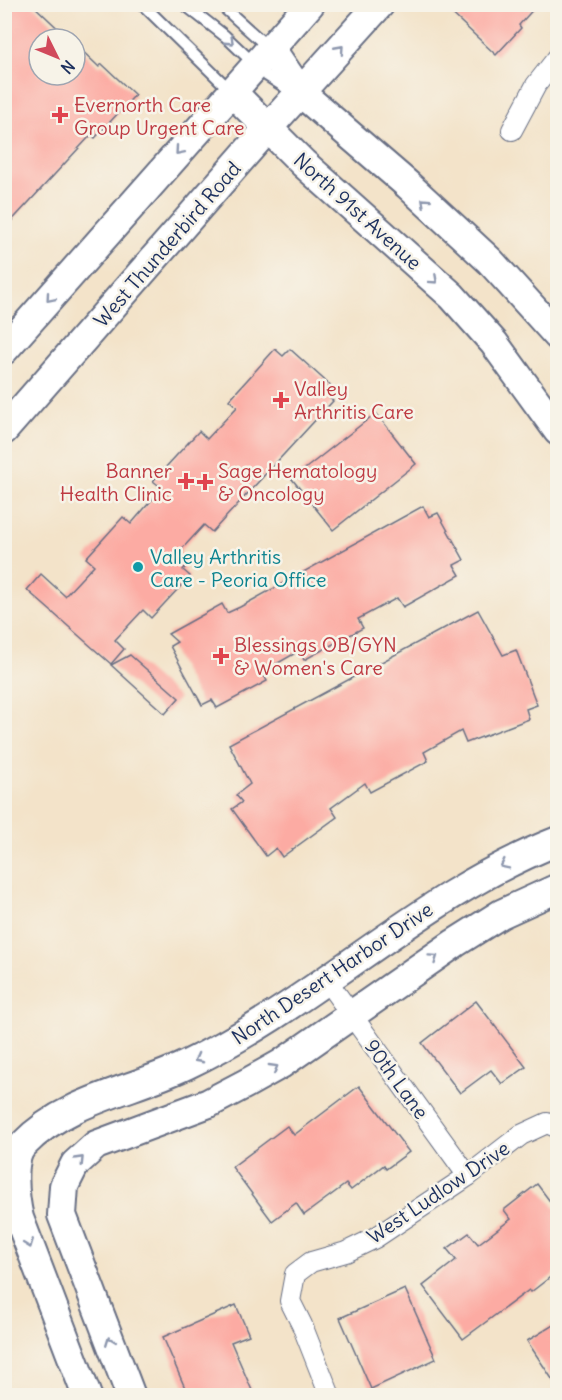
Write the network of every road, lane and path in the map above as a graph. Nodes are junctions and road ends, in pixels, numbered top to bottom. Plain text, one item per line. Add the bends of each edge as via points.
1 (142, 4) edge
2 (184, 4) edge
3 (220, 4) edge
4 (310, 4) edge
5 (380, 4) edge
6 (263, 57) junction
7 (558, 57) edge
8 (232, 92) junction
9 (301, 93) junction
10 (268, 128) junction
11 (512, 130) dead end
12 (558, 336) edge
13 (4, 350) edge
14 (524, 382) junction
15 (558, 404) edge
16 (4, 430) edge
17 (558, 431) edge
18 (558, 841) edge
19 (558, 888) edge
20 (327, 981) junction
21 (351, 1015) junction
22 (552, 1126) edge
23 (468, 1176) junction
24 (87, 1395) edge
25 (131, 1395) edge
26 (330, 1395) edge

1 - 8 lane, North 91st Avenue
2 -> 6 lane via 225,36
3 - 6 lane
4 - 6 main road
9 -> 5 main road, West Thunderbird Road
6 - 8 main road
6 - 9 main road
7 - 11 street via 536,85
8 - 10 main road, North 91st Avenue
8 -> 13 main road
9 - 10 main road, West Thunderbird Road
12 -> 9 main road via 490,261
10 -> 14 main road, North 91st Avenue via 452,296
10 - 16 main road, West Thunderbird Road
14 - 15 main road
14 - 17 main road, North 91st Avenue
18 -> 20 main road, North Desert Harbor Drive via 454,892
21 -> 19 main road via 501,914
20 - 21 street, 90th Lane
20 -> 24 main road, North Desert Harbor Drive via 260,1025 184,1066 57,1117 21,1146 14,1195 19,1218
21 - 23 street, 90th Lane
25 -> 21 main road via 62,1215 64,1186 75,1164 96,1145 209,1103 247,1083
22 - 23 street, West Ludlow Drive via 521,1135
23 - 26 street, West Ludlow Drive via 375,1238 311,1262 295,1274 290,1301

